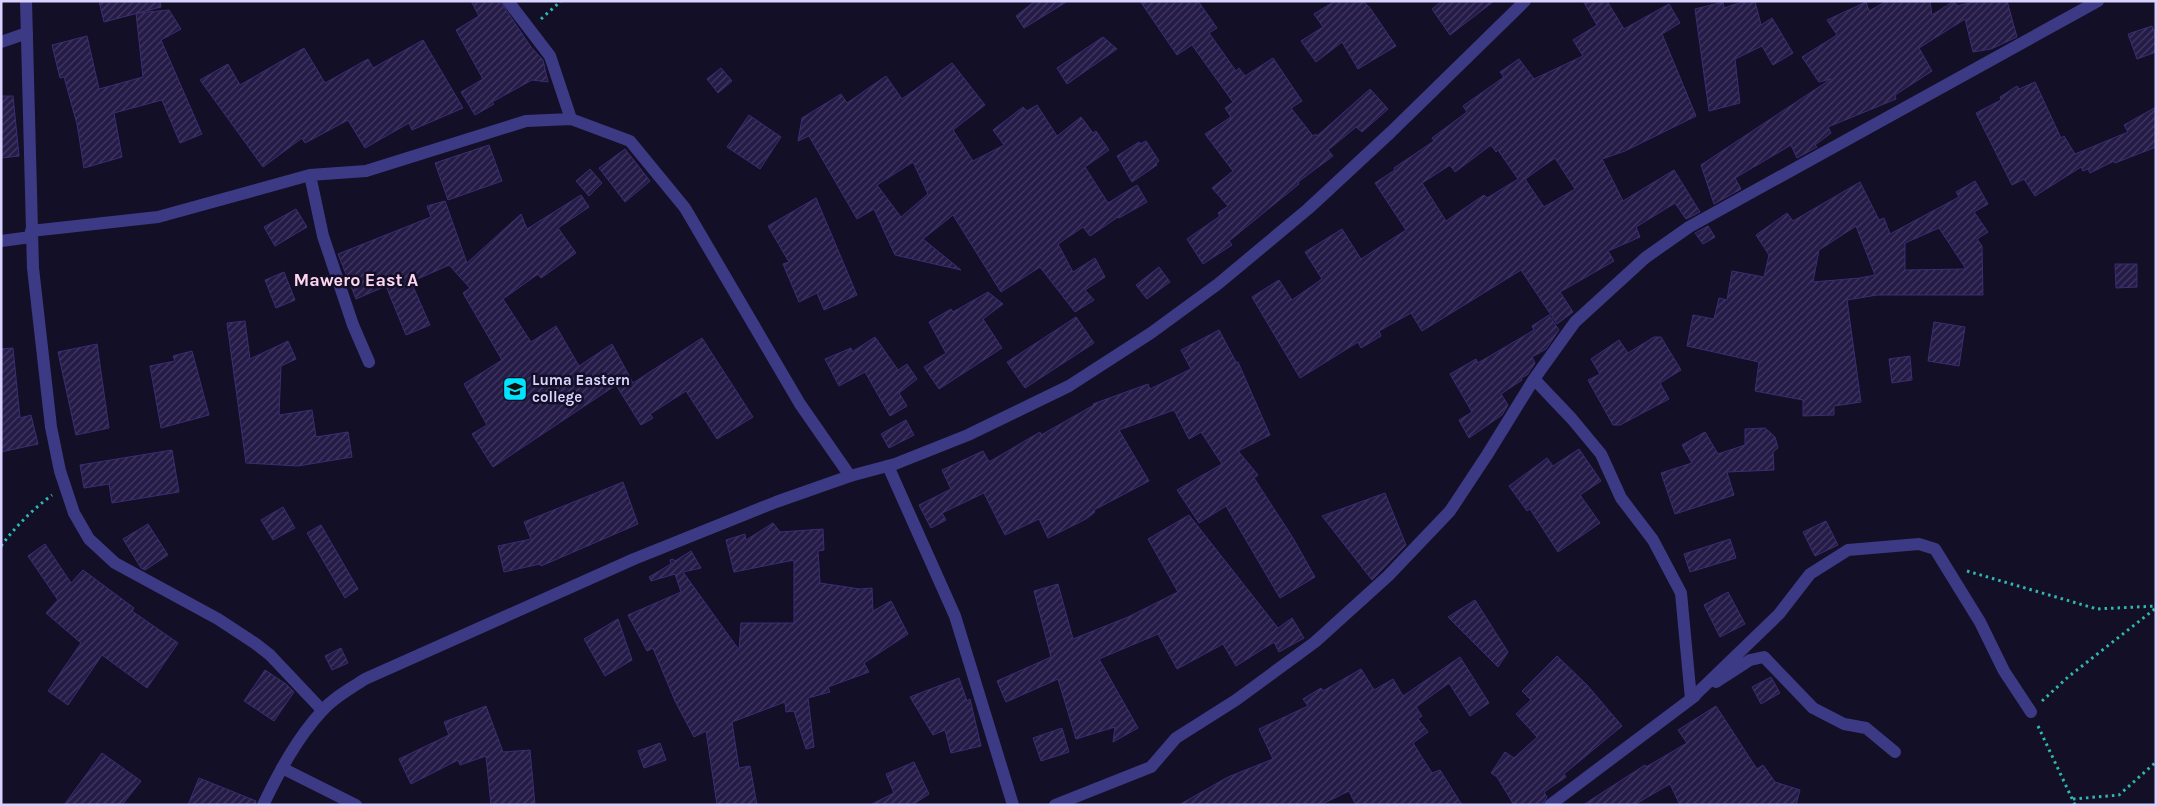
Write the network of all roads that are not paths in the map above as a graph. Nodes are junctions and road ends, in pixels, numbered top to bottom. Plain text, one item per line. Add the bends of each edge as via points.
1 (26, 1) edge
2 (508, 1) edge
3 (1525, 1) edge
4 (2098, 1) edge
5 (27, 33) junction
6 (1, 42) edge
7 (571, 119) junction
8 (310, 176) junction
9 (31, 234) junction
10 (1, 241) edge
11 (369, 362) dead end
12 (1534, 379) junction
13 (888, 466) junction
14 (850, 476) junction
15 (1691, 698) junction
16 (322, 710) junction
17 (2031, 712) road end
18 (1895, 752) dead end
19 (282, 768) junction
20 (263, 805) edge
21 (356, 805) edge
22 (1013, 805) edge
23 (1055, 805) edge
24 (1550, 805) edge

1 - 5 street
2 - 7 street via 550,56
3 - 13 street via 1308,209 1218,284 1152,333 1069,386 968,435
4 - 12 street via 1689,227 1645,258 1575,322
5 - 6 street
5 - 9 street
7 - 8 street via 526,122 366,171
7 - 14 street via 630,141 685,208 800,404
8 - 9 street via 158,217
8 - 11 street via 323,236 352,326
9 - 10 street
9 - 16 street via 51,427 65,486 82,529 115,563 218,619 256,644
12 - 15 street via 1600,454 1621,498 1653,540 1681,593
12 - 23 street via 1488,456 1450,510 1388,576 1315,642 1236,700 1176,738 1152,767
13 - 14 street
13 - 22 street via 955,616
14 - 16 street via 634,559 365,679
15 - 17 street via 1779,614 1810,574 1848,550 1919,544 1935,549
15 - 18 street via 1750,660 1764,657 1813,708 1844,724 1866,728
15 - 24 street
16 - 19 street
19 - 20 street
19 - 21 street

